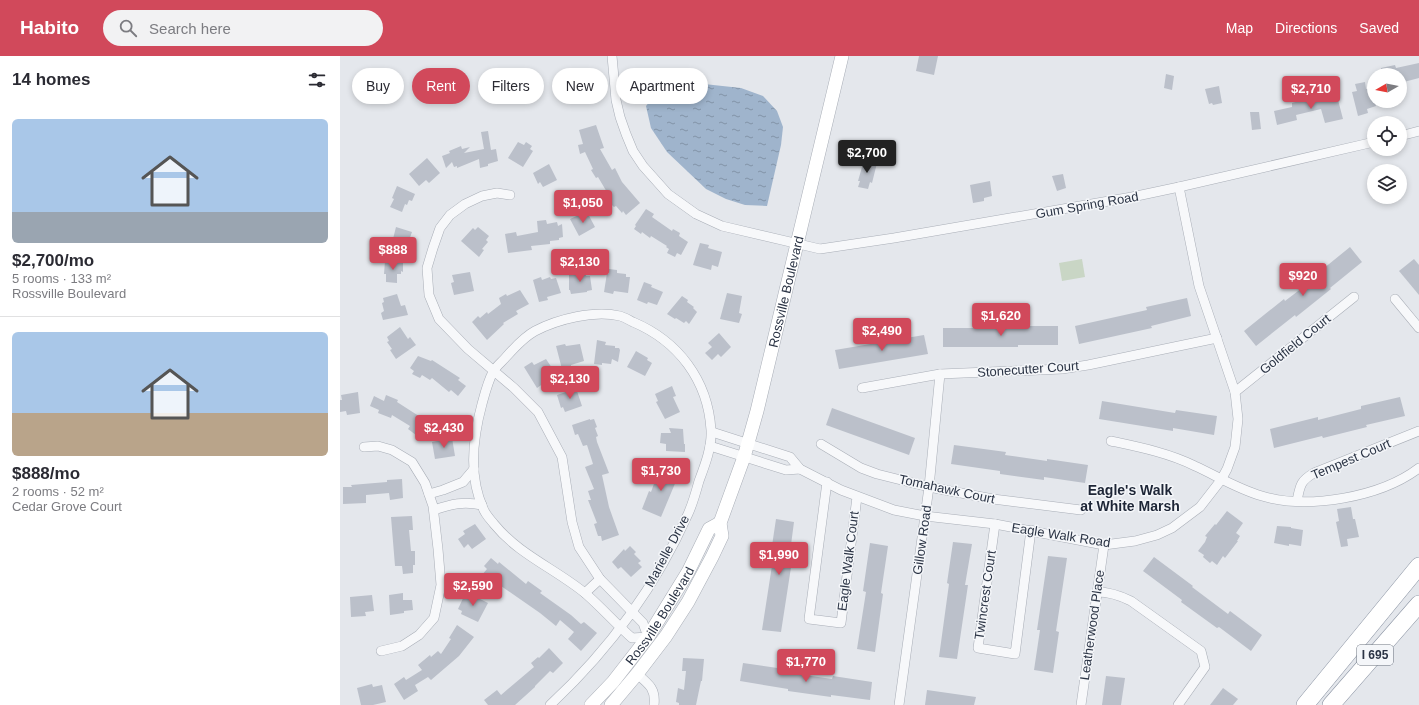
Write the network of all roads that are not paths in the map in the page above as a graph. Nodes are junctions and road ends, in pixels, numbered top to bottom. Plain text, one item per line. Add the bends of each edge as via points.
1 (612, 56) edge
2 (842, 56) edge
3 (1419, 131) edge
4 (1407, 134) edge
5 (1367, 144) edge
6 (1179, 187) junction
7 (510, 195) dead end
8 (797, 244) junction
9 (1354, 297) dead end
10 (1395, 299) dead end
11 (1419, 328) edge
12 (1217, 338) junction
13 (494, 370) junction
14 (940, 374) junction
15 (862, 388) dead end
16 (1236, 392) junction
17 (1419, 431) edge
18 (712, 432) junction
19 (1111, 441) dead end
20 (748, 443) junction
21 (821, 444) dead end
22 (710, 446) junction
23 (364, 447) dead end
24 (744, 457) junction
25 (1419, 468) edge
26 (800, 469) junction
27 (474, 470) junction
28 (1221, 480) junction
29 (827, 482) junction
30 (929, 487) junction
31 (429, 494) junction
32 (857, 497) junction
33 (1297, 501) junction
34 (482, 505) junction
35 (434, 510) junction
36 (1081, 510) dead end
37 (925, 516) junction
38 (720, 524) junction
39 (995, 524) junction
40 (1031, 530) junction
41 (1104, 545) junction
42 (1419, 566) edge
43 (600, 579) junction
44 (1097, 592) junction
45 (585, 593) junction
46 (1419, 604) edge
47 (632, 613) junction
48 (620, 627) junction
49 (648, 637) junction
50 (381, 651) dead end
51 (637, 674) junction
52 (550, 705) edge
53 (591, 705) edge
54 (611, 705) edge
55 (654, 705) edge
56 (899, 705) edge
57 (1081, 705) edge
58 (1178, 705) edge
59 (1304, 705) edge
60 (1330, 705) edge

1 - 8 street, Gum Spring Road via 616,100 626,134 633,151 659,186 682,205 709,221
2 - 8 main road, Rossville Boulevard
3 - 4 street
5 - 6 street, Gum Spring Road
6 - 8 street, Gum Spring Road via 820,249
6 - 12 street, Eagle Walk Road via 1199,286
7 - 13 street via 497,193 482,196 450,215 440,228 427,268 429,295 439,319 468,349
8 - 20 main road, Rossville Boulevard
9 - 16 street, Goldfield Court
10 - 11 street
12 - 14 street, Stonecutter Court via 1062,369
12 - 16 street, Eagle Walk Road
13 - 18 street, Marielle Drive via 533,332 577,316 620,316 648,329 674,348 694,372 708,407
13 - 27 street via 477,422
13 - 43 street via 538,412 562,457 572,522 579,547
14 - 15 street, Stonecutter Court
14 - 30 street, Gillow Road
16 - 28 street, Eagle Walk Road via 1235,447
17 - 33 street, Tempest Court via 1306,477 1300,487
18 - 20 street
18 - 22 street, Marielle Drive
19 - 28 street via 1174,458
20 - 24 main road, Rossville Boulevard
20 - 26 street, Eagle Walk Road via 790,457
21 - 30 street, Tomahawk Court via 861,468
22 - 24 street
22 - 47 street, Marielle Drive via 689,512 662,567
23 - 31 street via 378,446 392,450 412,462
24 - 26 street, Eagle Walk Road via 786,470
24 - 38 main road, Rossville Boulevard
25 - 33 street via 1399,480 1363,494 1337,499
26 - 29 street, Eagle Walk Road
27 - 31 street via 463,482
27 - 34 street via 476,488
28 - 33 street via 1263,497
28 - 41 street, Eagle Walk Road via 1200,507 1172,528 1135,541
29 - 32 street, Eagle Walk Road
29 - 32 street, Eagle Walk Court via 809,619 841,623
30 - 36 street, Tomahawk Court via 993,499
30 - 37 street, Gillow Road
31 - 35 street
32 - 37 street, Eagle Walk Road via 894,510
34 - 35 street via 470,502
34 - 45 street via 503,536
35 - 50 street via 441,585 434,618 419,635 402,646
37 - 39 street, Eagle Walk Road
37 - 56 street, Gillow Road
38 - 49 main road, Rossville Boulevard via 709,529 688,572
38 - 51 main road, Rossville Boulevard via 722,536 701,579 670,631
39 - 40 street, Eagle Walk Road
39 - 40 street, Twincrest Court via 978,648 1015,654
40 - 41 street, Eagle Walk Road
41 - 44 street, Leatherwood Place
42 - 59 highway
43 - 45 street
43 - 47 street
44 - 57 street, Leatherwood Place
44 - 58 street via 1110,592 1132,601 1201,651 1205,667
45 - 48 street
46 - 60 highway, I 695
47 - 48 street, Marielle Drive
47 - 49 street via 643,623
48 - 49 street via 632,638
48 - 52 street, Marielle Drive via 590,664
49 - 53 main road, Rossville Boulevard via 613,682
51 - 54 main road, Rossville Boulevard
51 - 55 street via 654,692

